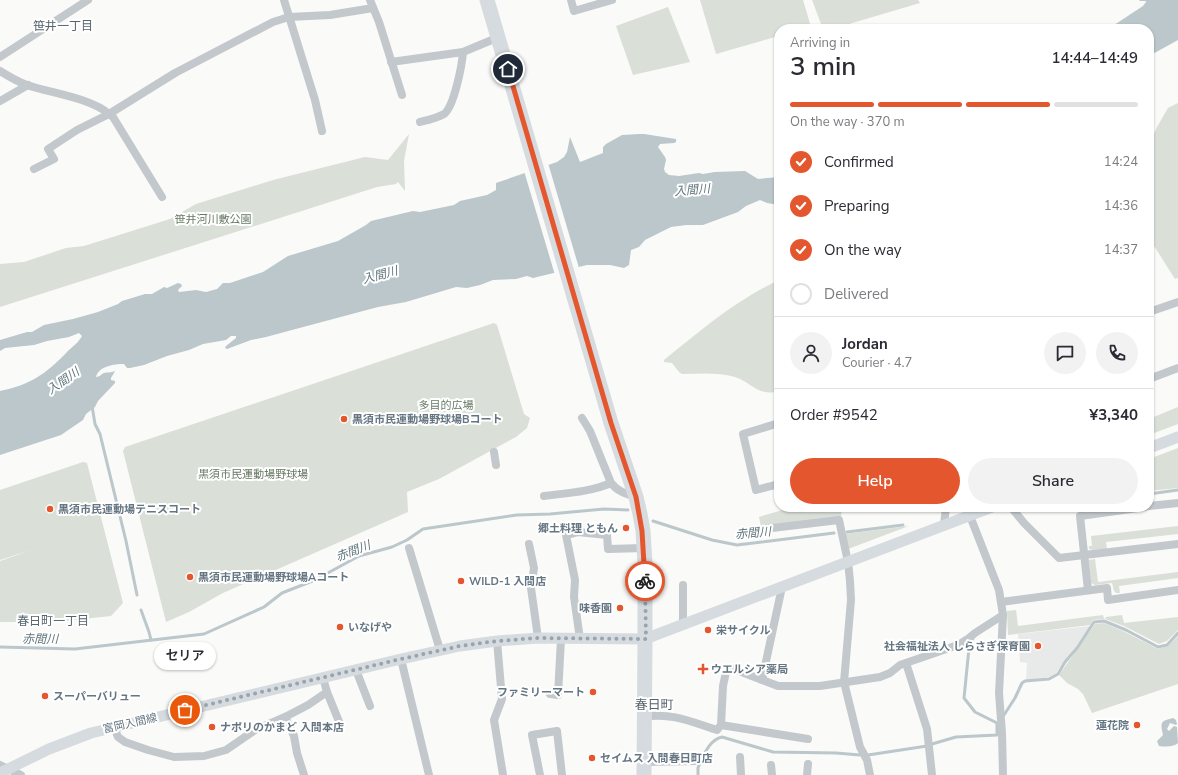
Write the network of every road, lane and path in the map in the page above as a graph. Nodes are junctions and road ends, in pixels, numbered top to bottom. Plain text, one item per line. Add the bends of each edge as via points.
1 (88, 0) edge
2 (284, 0) edge
3 (487, 0) edge
4 (571, 0) edge
5 (612, 0) edge
6 (372, 4) edge
7 (289, 17) junction
8 (499, 37) junction
9 (463, 52) junction
10 (0, 57) edge
11 (391, 62) junction
12 (0, 71) edge
13 (28, 85) junction
14 (402, 95) dead end
15 (0, 101) edge
16 (109, 114) junction
17 (420, 122) dead end
18 (322, 131) dead end
19 (34, 169) dead end
20 (162, 197) dead end
21 (1178, 302) edge
22 (1154, 310) edge
23 (1178, 368) edge
24 (1154, 377) edge
25 (582, 418) dead end
26 (774, 425) edge
27 (1178, 437) edge
28 (1154, 446) edge
29 (494, 452) dead end
30 (496, 465) dead end
31 (611, 483) junction
32 (774, 485) edge
33 (544, 496) dead end
34 (636, 497) junction
35 (1178, 503) edge
36 (1154, 505) edge
37 (945, 512) edge
38 (980, 512) edge
39 (1015, 512) edge
40 (1109, 512) edge
41 (970, 516) junction
42 (944, 525) junction
43 (756, 530) dead end
44 (529, 544) dead end
45 (1178, 544) edge
46 (409, 548) dead end
47 (644, 548) junction
48 (1084, 555) junction
49 (848, 562) junction
50 (683, 585) dead end
51 (782, 586) junction
52 (1088, 590) junction
53 (1178, 590) edge
54 (1002, 602) junction
55 (1003, 615) junction
56 (683, 624) junction
57 (538, 638) junction
58 (561, 639) junction
59 (580, 639) junction
60 (646, 639) junction
61 (497, 641) junction
62 (440, 650) junction
63 (401, 659) junction
64 (906, 663) junction
65 (356, 670) junction
66 (323, 678) junction
67 (762, 680) junction
68 (844, 682) junction
69 (327, 692) junction
70 (550, 694) dead end
71 (370, 706) dead end
72 (285, 717) junction
73 (644, 717) junction
74 (340, 724) dead end
75 (721, 724) junction
76 (114, 727) junction
77 (808, 739) dead end
78 (740, 757) dead end
79 (697, 761) dead end
80 (808, 764) dead end
81 (771, 765) dead end
82 (644, 768) edge
83 (3, 769) edge
84 (21, 775) edge
85 (304, 775) edge
86 (429, 775) edge
87 (503, 775) edge
88 (540, 775) edge
89 (562, 775) edge
90 (741, 775) edge
91 (772, 775) edge
92 (807, 775) edge
93 (870, 775) edge
94 (932, 775) edge
95 (1003, 775) edge

1 - 10 street
2 - 7 street
3 - 8 highway
4 - 5 street via 574,11
6 - 7 street via 330,15
6 - 11 street
7 - 16 street via 273,22 175,73
7 - 18 street
8 - 9 street
8 - 34 highway via 611,423
9 - 11 street
9 - 17 street via 452,104 445,113
11 - 14 street
12 - 13 street
13 - 15 street
13 - 16 street via 90,103
16 - 19 street via 77,130 48,149 54,159
16 - 20 street
21 - 22 street
23 - 24 street
25 - 31 street via 590,431
26 - 32 street via 743,434 756,490
27 - 28 main road
29 - 30 street
31 - 33 street via 601,487
31 - 34 street via 625,494
34 - 47 highway
35 - 36 street
37 - 42 street
38 - 41 main road
39 - 48 street via 1059,558
40 - 48 street via 1080,516
41 - 42 main road
41 - 54 street
42 - 49 main road
43 - 49 street via 839,520
44 - 57 street via 534,568 531,588
45 - 48 street
46 - 62 street
47 - 59 street via 608,549 607,535 578,532 566,535 575,580 574,598
47 - 60 highway
48 - 52 street
49 - 51 main road
49 - 68 street via 851,600
50 - 56 street
51 - 56 main road
51 - 67 street
52 - 53 street via 1107,588 1108,600
52 - 54 street
54 - 55 street
55 - 64 street via 958,645
55 - 95 street via 999,693
56 - 60 main road
57 - 58 main road, 富岡入間線
57 - 61 main road, 富岡入間線
58 - 59 main road, 富岡入間線
58 - 70 street via 558,694
59 - 60 main road, 富岡入間線
60 - 73 highway
61 - 62 main road, 富岡入間線
61 - 87 street via 502,699 494,720
62 - 63 main road, 富岡入間線
63 - 65 main road, 富岡入間線
63 - 86 street
64 - 68 street via 880,677
64 - 94 street via 927,729
65 - 66 main road, 富岡入間線
65 - 71 street
66 - 69 street
66 - 76 main road, 富岡入間線
67 - 68 street via 778,686 820,686
67 - 75 street via 731,668 726,672
68 - 93 street via 860,747 867,760
69 - 72 street
69 - 74 street
72 - 76 street via 255,730 226,750 204,756 174,757 148,750 125,742 118,737
72 - 85 street via 294,736
73 - 75 street via 668,715 717,730
73 - 82 highway
75 - 77 street
76 - 83 main road, 富岡入間線 via 49,748
78 - 90 street
79 - 82 street
80 - 92 street
81 - 91 street
83 - 84 street
88 - 89 street via 532,735 557,731

